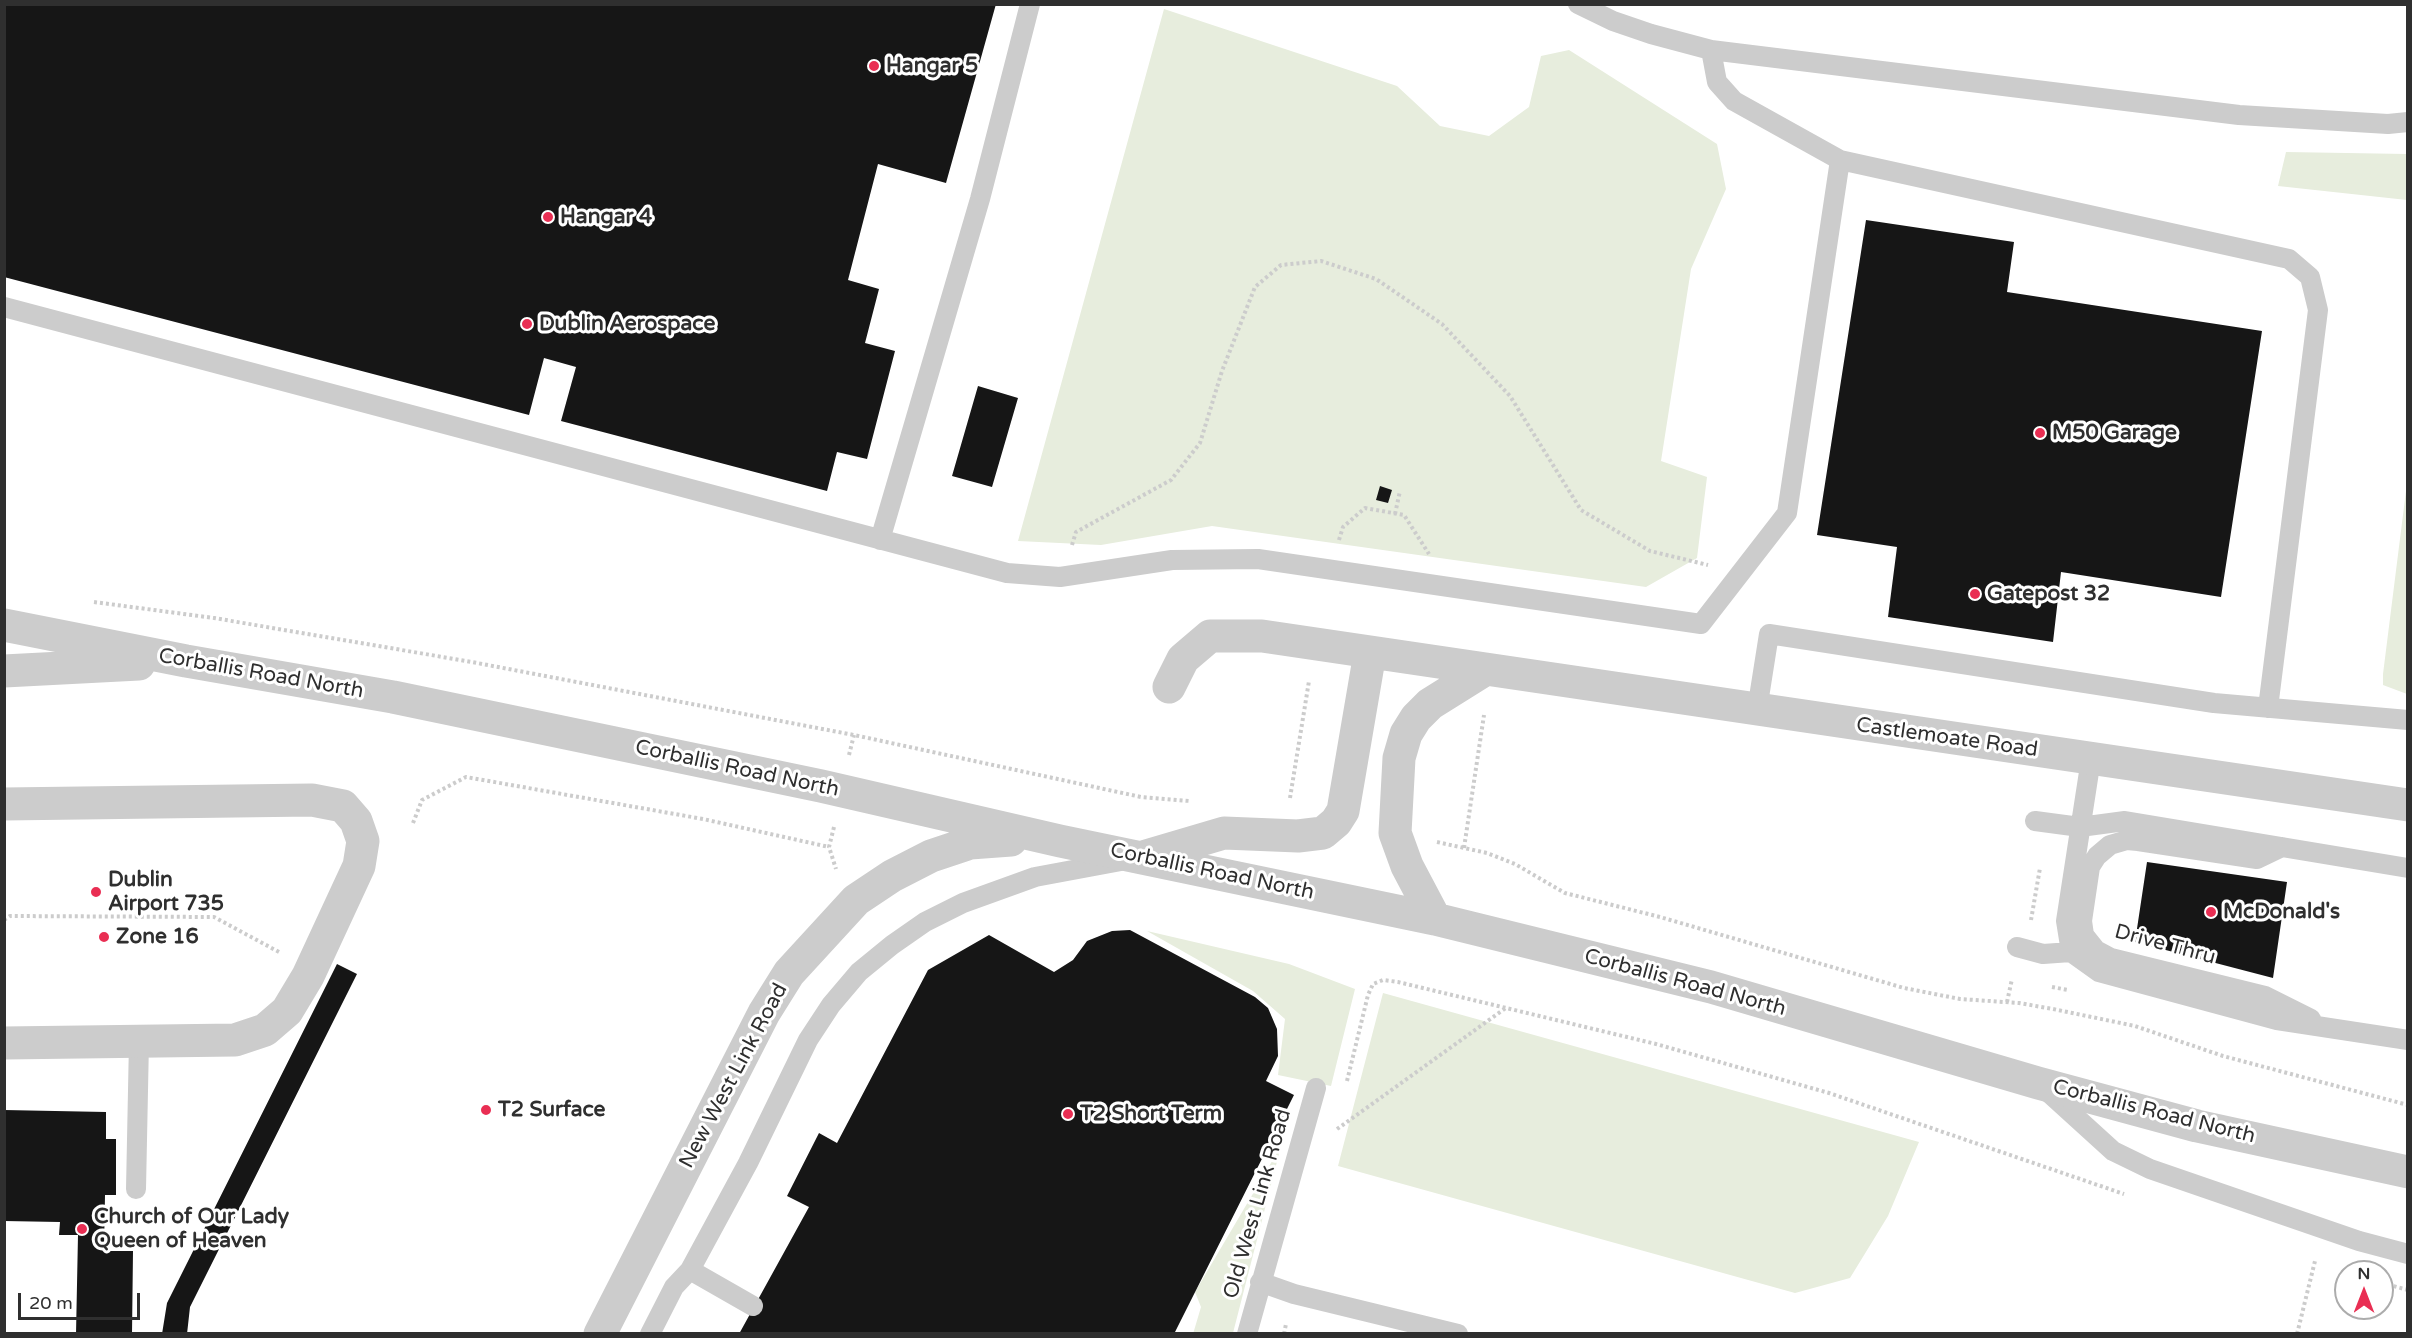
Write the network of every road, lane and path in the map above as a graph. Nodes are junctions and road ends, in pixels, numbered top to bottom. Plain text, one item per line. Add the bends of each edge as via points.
1 (1030, 4) edge
2 (1578, 4) edge
3 (1712, 50) junction
4 (2408, 122) edge
5 (1840, 160) junction
6 (4, 307) edge
7 (1400, 491) dead end
8 (1395, 514) junction
9 (880, 540) junction
10 (1711, 565) dead end
11 (1330, 569) junction
12 (1060, 577) junction
13 (1424, 583) junction
14 (86, 600) dead end
15 (4, 625) edge
16 (1316, 644) junction
17 (1370, 652) junction
18 (186, 661) junction
19 (1488, 670) junction
20 (4, 671) edge
21 (1169, 687) dead end
22 (2268, 708) junction
23 (1757, 710) junction
24 (2408, 720) edge
25 (854, 735) junction
26 (850, 750) dead end
27 (2091, 759) junction
28 (1192, 802) dead end
29 (4, 804) edge
30 (2408, 805) edge
31 (1288, 807) dead end
32 (2035, 820) dead end
33 (413, 823) dead end
34 (2080, 827) junction
35 (831, 839) dead end
36 (1060, 841) junction
37 (1435, 841) dead end
38 (1464, 848) junction
39 (2282, 848) junction
40 (1142, 857) junction
41 (2408, 868) edge
42 (1435, 919) junction
43 (4, 920) edge
44 (2017, 947) dead end
45 (2071, 952) junction
46 (311, 968) junction
47 (1508, 1007) junction
48 (2326, 1028) junction
49 (2408, 1040) edge
50 (139, 1041) junction
51 (4, 1043) edge
52 (2038, 1083) junction
53 (1346, 1084) dead end
54 (1316, 1088) dead end
55 (2408, 1105) edge
56 (1336, 1122) dead end
57 (2408, 1172) edge
58 (136, 1189) dead end
59 (2129, 1195) dead end
60 (2408, 1254) edge
61 (2304, 1257) dead end
62 (2315, 1261) junction
63 (2326, 1264) dead end
64 (690, 1270) junction
65 (1260, 1282) junction
66 (753, 1306) dead end
67 (600, 1334) edge
68 (650, 1334) edge
69 (1247, 1334) edge
70 (1458, 1334) edge
71 (2297, 1334) edge

1 - 9 lane via 980,200
2 - 3 lane via 1623,25
3 - 4 lane via 2239,115
3 - 5 lane via 1717,82 1734,101
5 - 13 lane via 1787,513 1701,624
5 - 22 lane via 2289,259 2310,278 2318,310
6 - 9 lane
7 - 8 path
8 - 11 path via 1365,508 1343,528
8 - 13 path via 1404,515 1429,552
9 - 12 lane via 1006,573
10 - 12 path via 1650,551 1581,510 1509,396 1442,324 1376,279 1321,261 1281,265 1255,287 1222,371 1200,443 1171,480 1076,531
11 - 12 lane via 1258,559 1172,560
11 - 13 lane
14 - 25 path via 460,660
15 - 18 street, Corballis Road North
16 - 17 street, Castlemoate Road
16 - 21 street, Castlemoate Road via 1262,636 1210,636 1183,659
16 - 31 path
17 - 19 street, Castlemoate Road
17 - 40 street via 1343,811 1336,822 1323,833 1298,836 1224,833
18 - 20 street
18 - 36 street, Corballis Road North via 393,697 821,786
19 - 23 street, Castlemoate Road
19 - 38 path
19 - 42 street via 1430,704 1406,734 1399,758 1395,833 1407,866
22 - 23 lane via 1769,634
22 - 24 lane
23 - 27 street, Castlemoate Road
25 - 26 path
25 - 28 path via 1141,797
27 - 30 street, Castlemoate Road
27 - 34 lane
29 - 46 street via 312,800 343,806 356,821 363,841 359,866
32 - 34 lane
33 - 35 path via 422,800 466,777 703,819 830,848
34 - 39 lane via 2125,820
34 - 45 lane via 2066,921
36 - 40 street, Corballis Road North
36 - 67 street, New West Link Road via 970,843 931,855 856,900 817,940 789,973 764,1013
37 - 38 path
38 - 55 path via 1515,864 1565,893 1904,988 1960,999 2019,1003 2135,1026 2223,1056
39 - 41 lane
39 - 48 lane, Drive Thru via 2257,859 2138,841 2110,845 2090,867 2082,921 2084,935 2096,950 2111,958 2265,996
40 - 42 street, Corballis Road North
40 - 64 lane via 1035,877 963,903 925,922 859,972 808,1040
42 - 52 street, Corballis Road North via 1711,987
43 - 46 path via 10,916 214,917
44 - 45 lane via 2043,954
45 - 48 lane via 2099,972 2277,1020
46 - 50 street via 287,1011 265,1030 235,1040
47 - 53 path via 1398,982 1383,980 1373,984
47 - 56 path via 1334,1131
47 - 59 path via 1829,1093
48 - 49 lane
50 - 51 street
50 - 58 lane
52 - 57 street, Corballis Road North via 2197,1126
52 - 60 lane via 2113,1151 2150,1169
54 - 65 lane, Old West Link Road
61 - 62 path
62 - 63 path
62 - 71 path
64 - 66 lane
64 - 68 lane via 674,1287
65 - 69 lane, Old West Link Road
65 - 70 lane

